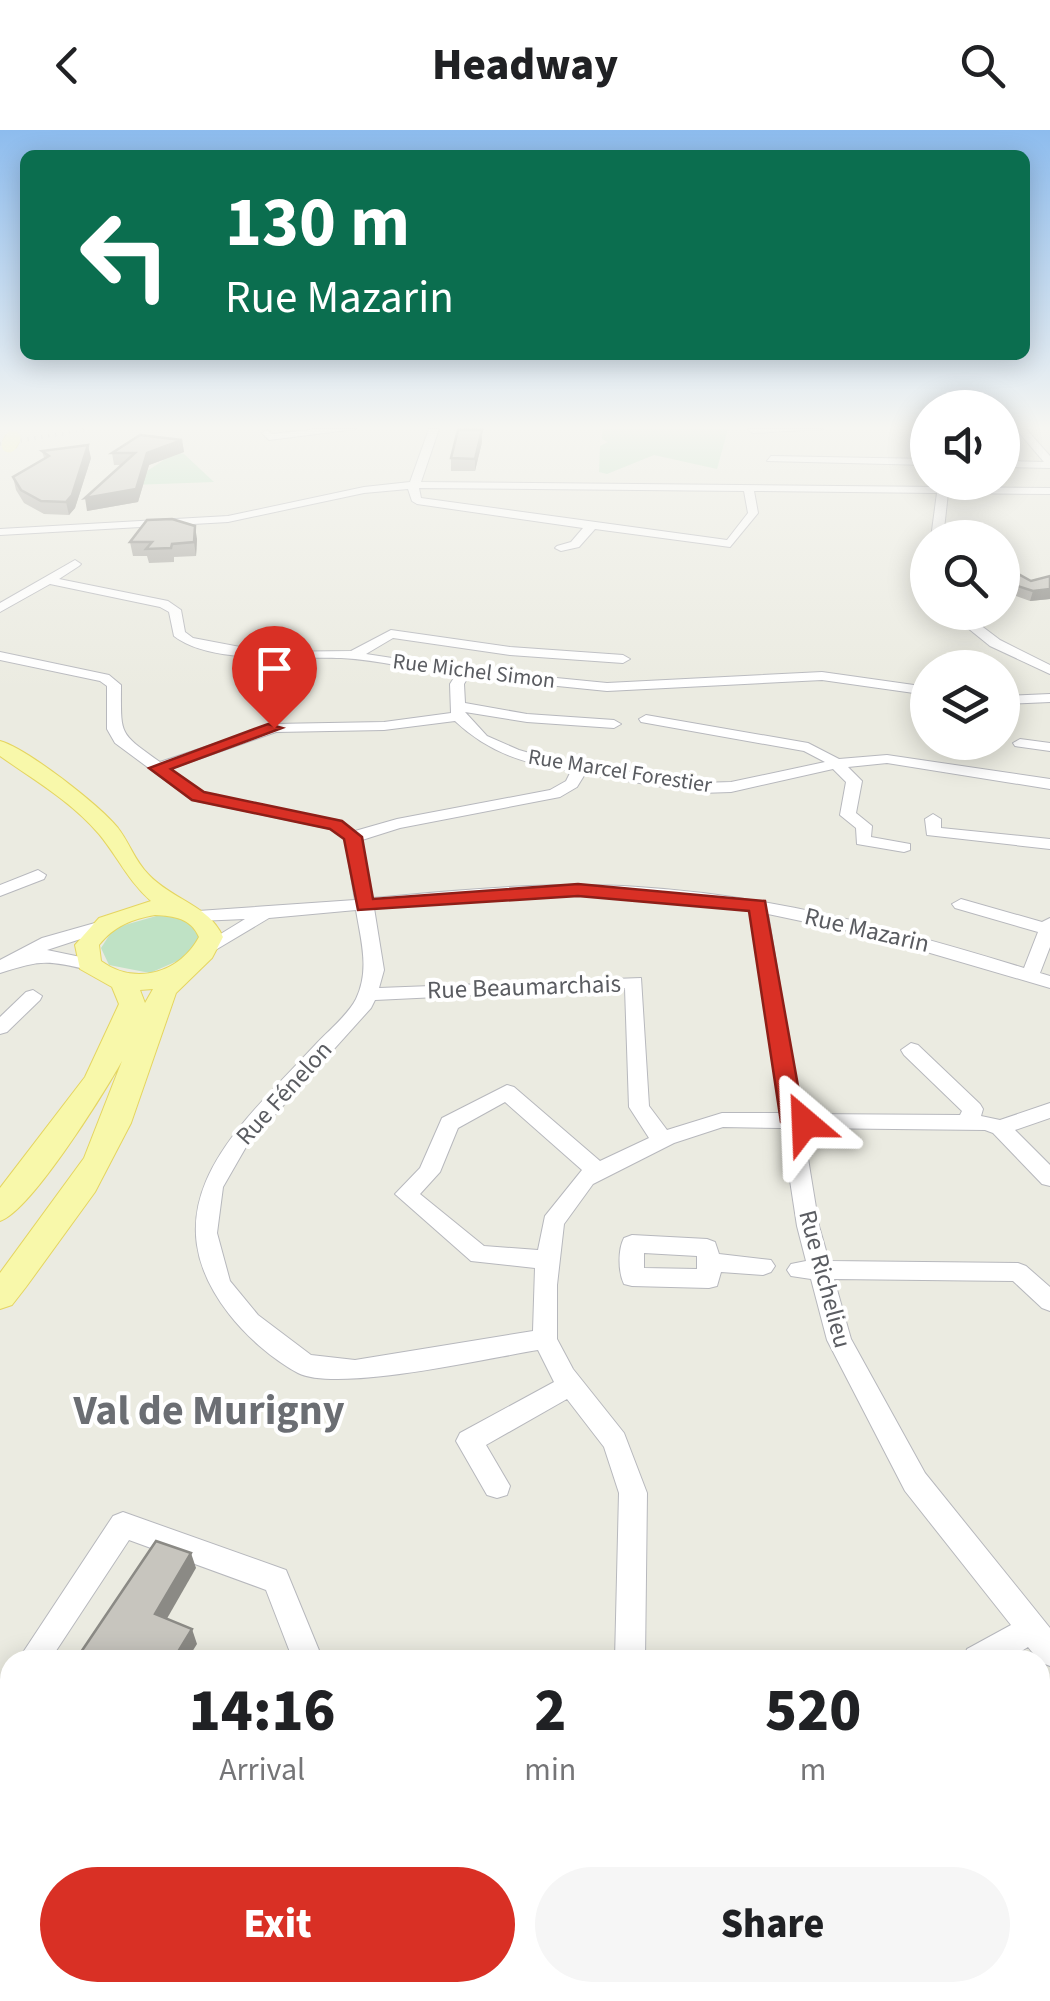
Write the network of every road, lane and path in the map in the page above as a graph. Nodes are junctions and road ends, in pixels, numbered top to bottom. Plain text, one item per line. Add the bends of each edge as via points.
1 (232, 516) edge
2 (515, 516) edge
3 (751, 516) edge
4 (587, 526) junction
5 (0, 530) edge
6 (543, 544) dead end
7 (75, 564) dead end
8 (48, 580) junction
9 (0, 589) edge
10 (24, 594) junction
11 (0, 608) edge
12 (977, 630) edge
13 (354, 655) junction
14 (0, 656) edge
15 (623, 659) dead end
16 (1050, 670) edge
17 (464, 673) junction
18 (910, 688) edge
19 (1050, 698) edge
20 (1020, 699) edge
21 (458, 711) junction
22 (646, 719) dead end
23 (614, 724) dead end
24 (1020, 743) dead end
25 (0, 747) edge
26 (1050, 747) edge
27 (836, 764) junction
28 (158, 768) junction
29 (580, 769) junction
30 (1050, 784) edge
31 (932, 819) dead end
32 (352, 837) junction
33 (1050, 844) edge
34 (904, 847) dead end
35 (38, 876) dead end
36 (137, 878) junction
37 (0, 891) edge
38 (961, 904) dead end
39 (365, 906) junction
40 (758, 906) junction
41 (173, 908) junction
42 (198, 916) junction
43 (261, 916) junction
44 (110, 921) junction
45 (1049, 926) edge
46 (207, 950) junction
47 (88, 964) junction
48 (0, 967) edge
49 (176, 974) junction
50 (1030, 976) junction
51 (122, 981) junction
52 (1050, 982) edge
53 (367, 994) junction
54 (33, 996) dead end
55 (0, 1028) edge
56 (911, 1050) dead end
57 (1050, 1110) edge
58 (792, 1122) junction
59 (967, 1123) junction
60 (1000, 1128) junction
61 (663, 1142) junction
62 (598, 1172) junction
63 (1050, 1178) edge
64 (0, 1209) edge
65 (550, 1260) junction
66 (709, 1262) dead end
67 (789, 1268) junction
68 (0, 1296) edge
69 (1050, 1301) edge
70 (545, 1339) junction
71 (571, 1385) junction
72 (497, 1486) dead end
73 (1040, 1640) edge
74 (40, 1650) edge
75 (304, 1650) edge
76 (630, 1650) edge
77 (1009, 1650) edge

1 - 5 street
2 - 4 street
3 - 4 street via 730,544
4 - 6 street via 576,545
7 - 8 street
8 - 10 street
8 - 13 street, Rue Michel Simon via 170,606 189,641 267,656
9 - 10 street
10 - 11 street
12 - 16 street
13 - 15 street via 391,634
13 - 17 street, Rue Michel Simon
14 - 28 street via 114,685 114,730
17 - 18 street, Rue Michel Simon via 628,687 822,676
17 - 21 street via 457,684
19 - 20 street
21 - 23 street
21 - 28 street via 384,726 274,728
21 - 29 street, Rue Marcel Forestier via 482,739
22 - 27 street, Rue Marcel Forestier via 808,747
24 - 26 street
25 - 36 main road via 86,807
27 - 29 street, Rue Marcel Forestier via 700,788
27 - 30 street, Rue Marcel Forestier via 886,760
27 - 34 street via 854,781 848,814 864,826 864,840
28 - 32 street via 198,796 336,824
29 - 32 street via 555,794
31 - 33 street via 933,832
32 - 39 street
35 - 37 street
36 - 41 main road
36 - 44 main road
38 - 45 street
39 - 40 street, Rue Mazarin via 578,890
39 - 43 street, Rue Mazarin
39 - 53 street via 375,970
40 - 50 street, Rue Mazarin via 923,941
40 - 58 street, Rue Richelieu
41 - 42 main road
41 - 44 main road
42 - 43 street, Rue Mazarin
42 - 46 main road via 211,937
43 - 46 street, Rue Mazarin
44 - 47 main road via 86,944
44 - 48 street
45 - 50 street
46 - 49 main road
47 - 48 street via 48,956
47 - 51 main road
49 - 51 main road
49 - 68 main road via 150,1013 106,1145
50 - 52 street, Rue Mazarin
51 - 64 main road via 132,1004 120,1036 52,1146
53 - 61 street, Rue Beaumarchais via 634,982 638,1106
53 - 70 street, Rue Fénelon via 238,1142 212,1187 206,1233 218,1284 249,1322 306,1365 355,1370
54 - 55 street
56 - 59 street via 973,1109
57 - 60 street
58 - 59 street
58 - 61 street via 722,1120
58 - 67 street, Rue Richelieu
59 - 60 street
60 - 63 street
61 - 62 street
62 - 65 street via 585,1178 554,1222
62 - 65 street via 507,1092 449,1123 430,1172 406,1194 478,1254
65 - 70 street
66 - 67 street
67 - 69 street via 1018,1272
67 - 73 street, Rue Richelieu via 914,1482
70 - 71 street
71 - 72 street via 469,1441
71 - 76 street via 615,1441 633,1493
73 - 77 street
74 - 75 street via 123,1525 276,1580

